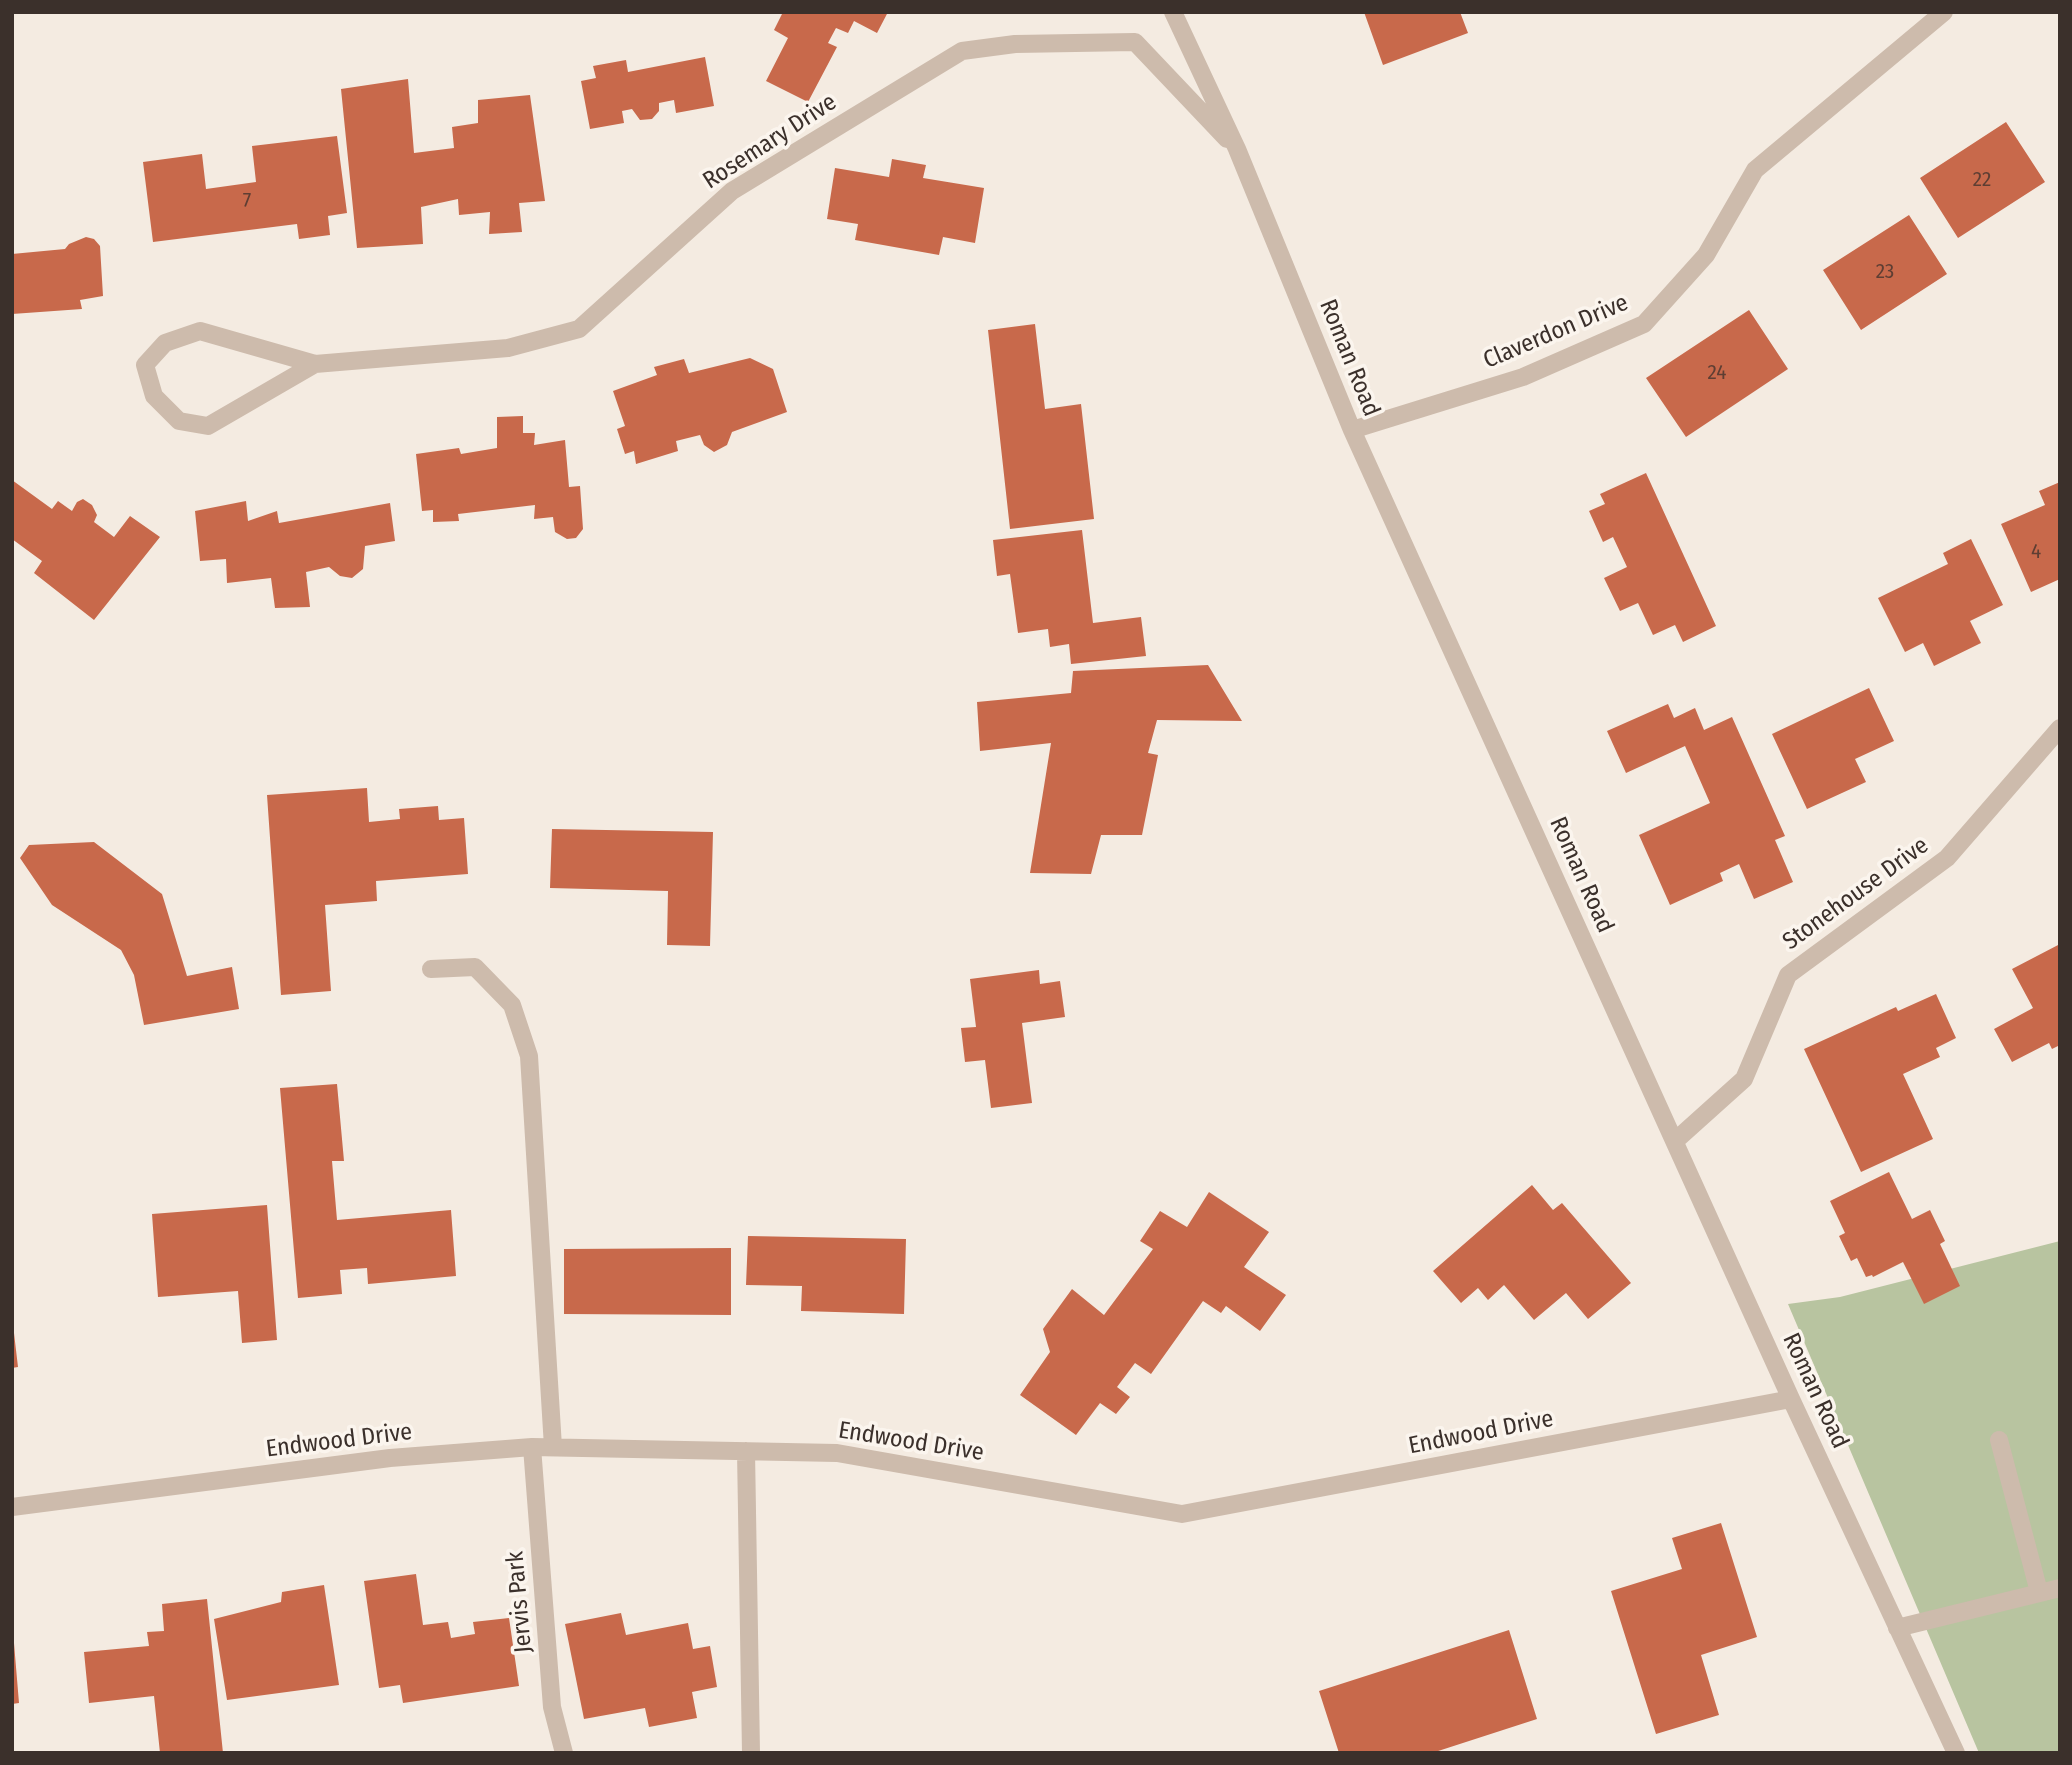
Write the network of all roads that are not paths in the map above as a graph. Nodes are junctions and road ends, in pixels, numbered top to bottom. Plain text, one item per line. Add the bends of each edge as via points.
1 (1173, 12) edge
2 (1944, 12) edge
3 (1237, 149) junction
4 (315, 364) junction
5 (1352, 429) junction
6 (2060, 729) edge
7 (431, 969) dead end
8 (1675, 1141) junction
9 (1791, 1399) junction
10 (1999, 1440) dead end
11 (532, 1447) junction
12 (553, 1447) junction
13 (746, 1451) junction
14 (12, 1507) edge
15 (2060, 1588) edge
16 (2039, 1592) junction
17 (1897, 1628) junction
18 (564, 1753) edge
19 (751, 1753) edge
20 (1956, 1753) edge

1 - 3 street, Roman Road
2 - 5 street, Claverdon Drive via 1755,170 1706,255 1644,324 1523,377
3 - 4 street, Rosemary Drive via 1135,42 1016,44 962,51 732,191 579,329 508,348
3 - 5 street, Roman Road
4 - 4 street, Rosemary Drive via 208,426 179,421 170,413 154,396 145,365 165,342 200,331
5 - 8 street, Roman Road
6 - 8 street, Stonehouse Drive via 1947,858 1788,975 1744,1079
7 - 12 street via 475,967 512,1004 529,1056
8 - 9 street, Roman Road
9 - 13 street, Endwood Drive via 1182,1514 837,1453
9 - 17 street, Roman Road
10 - 16 street
11 - 12 street, Endwood Drive
11 - 14 street, Endwood Drive via 390,1458
11 - 18 street, Jervis Park via 552,1707
12 - 13 street, Endwood Drive
13 - 19 street
15 - 16 street
16 - 17 street
17 - 20 street, Roman Road

